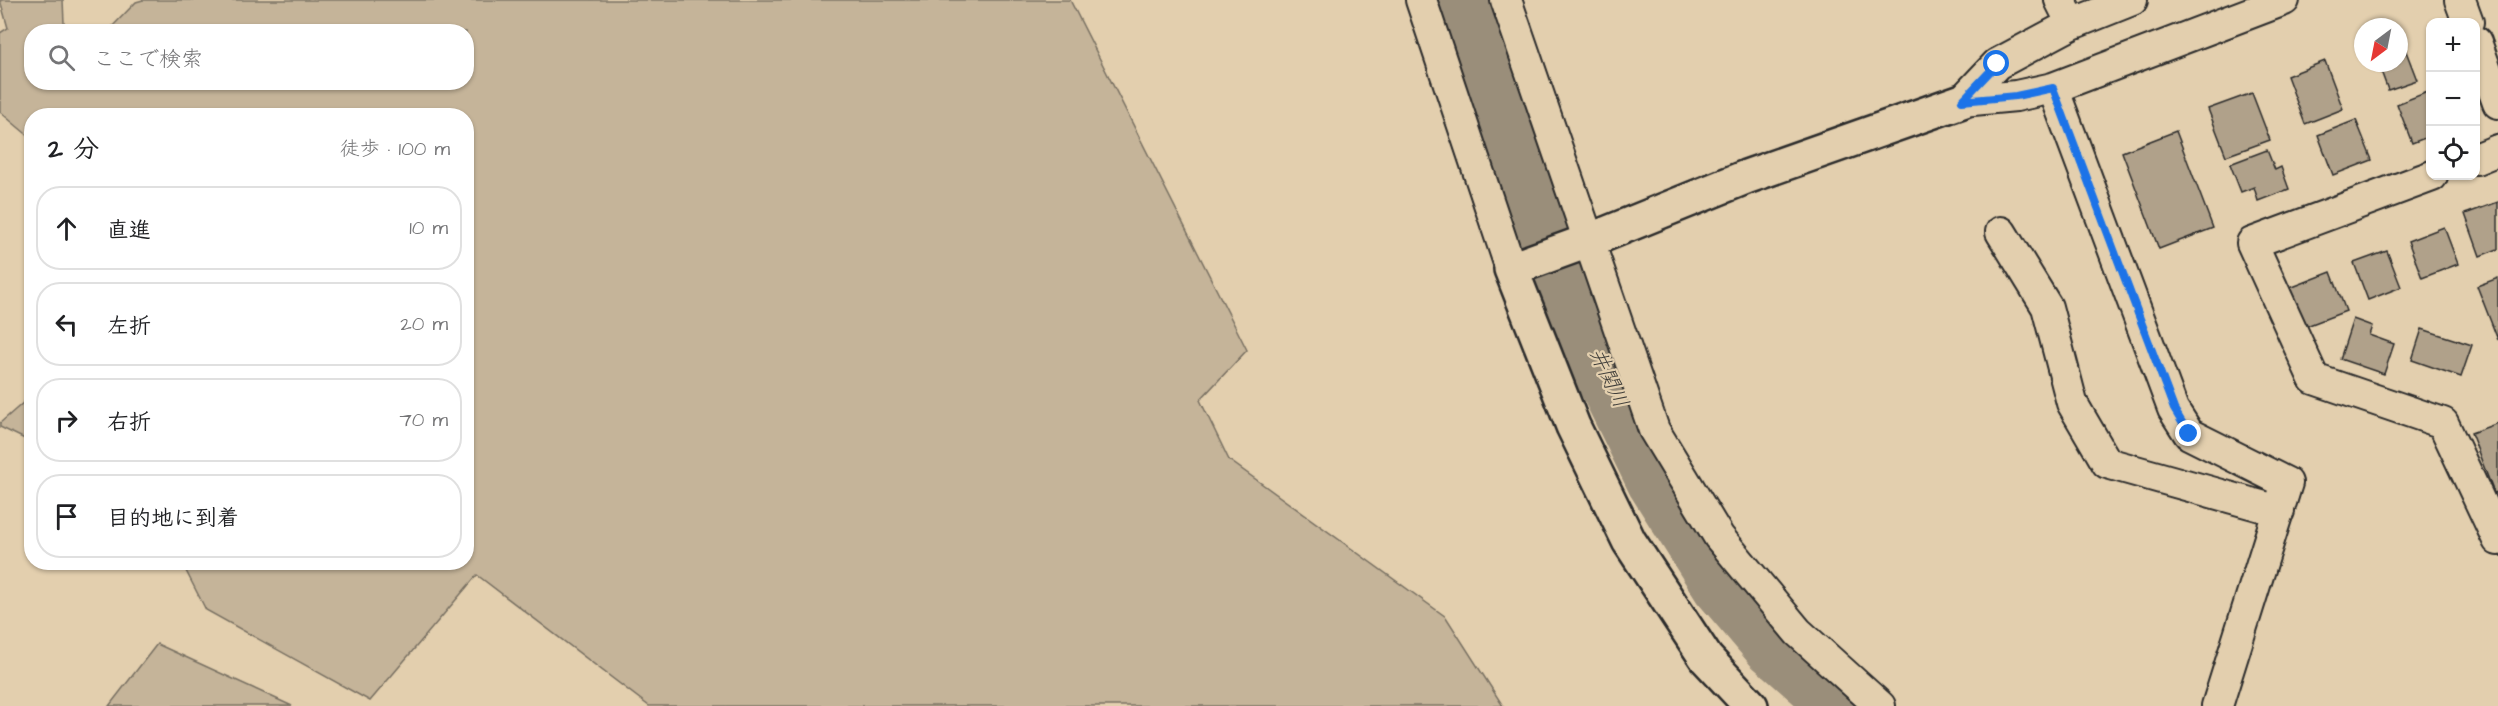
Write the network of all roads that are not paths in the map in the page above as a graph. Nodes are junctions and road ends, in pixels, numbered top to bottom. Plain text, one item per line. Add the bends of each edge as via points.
1 (1421, 0) edge
2 (1506, 0) edge
3 (2132, 0) edge
4 (2284, 0) edge
5 (2460, 0) edge
6 (2066, 12) edge
7 (2467, 18) edge
8 (2480, 55) edge
9 (2053, 88) junction
10 (1962, 101) junction
11 (2498, 103) edge
12 (2498, 150) edge
13 (2480, 157) edge
14 (2426, 178) edge
15 (2001, 232) dead end
16 (1588, 241) junction
17 (1511, 269) junction
18 (2279, 510) junction
19 (2498, 540) edge
20 (1750, 706) edge
21 (1880, 706) edge
22 (2217, 706) edge

1 - 17 street
2 - 16 street
3 - 6 street
4 - 9 street
5 - 7 street
6 - 10 street via 1997,64
8 - 11 street
9 - 10 street
9 - 18 street via 2174,409 2189,434 2287,483
10 - 16 street via 1746,177
12 - 13 street
14 - 19 street via 2252,243 2314,379 2443,423
15 - 18 street via 2047,307 2072,403 2107,463
16 - 17 street
16 - 21 street via 1654,430 1719,537 1798,632
17 - 20 street via 1573,426 1629,541 1706,658
18 - 22 street

